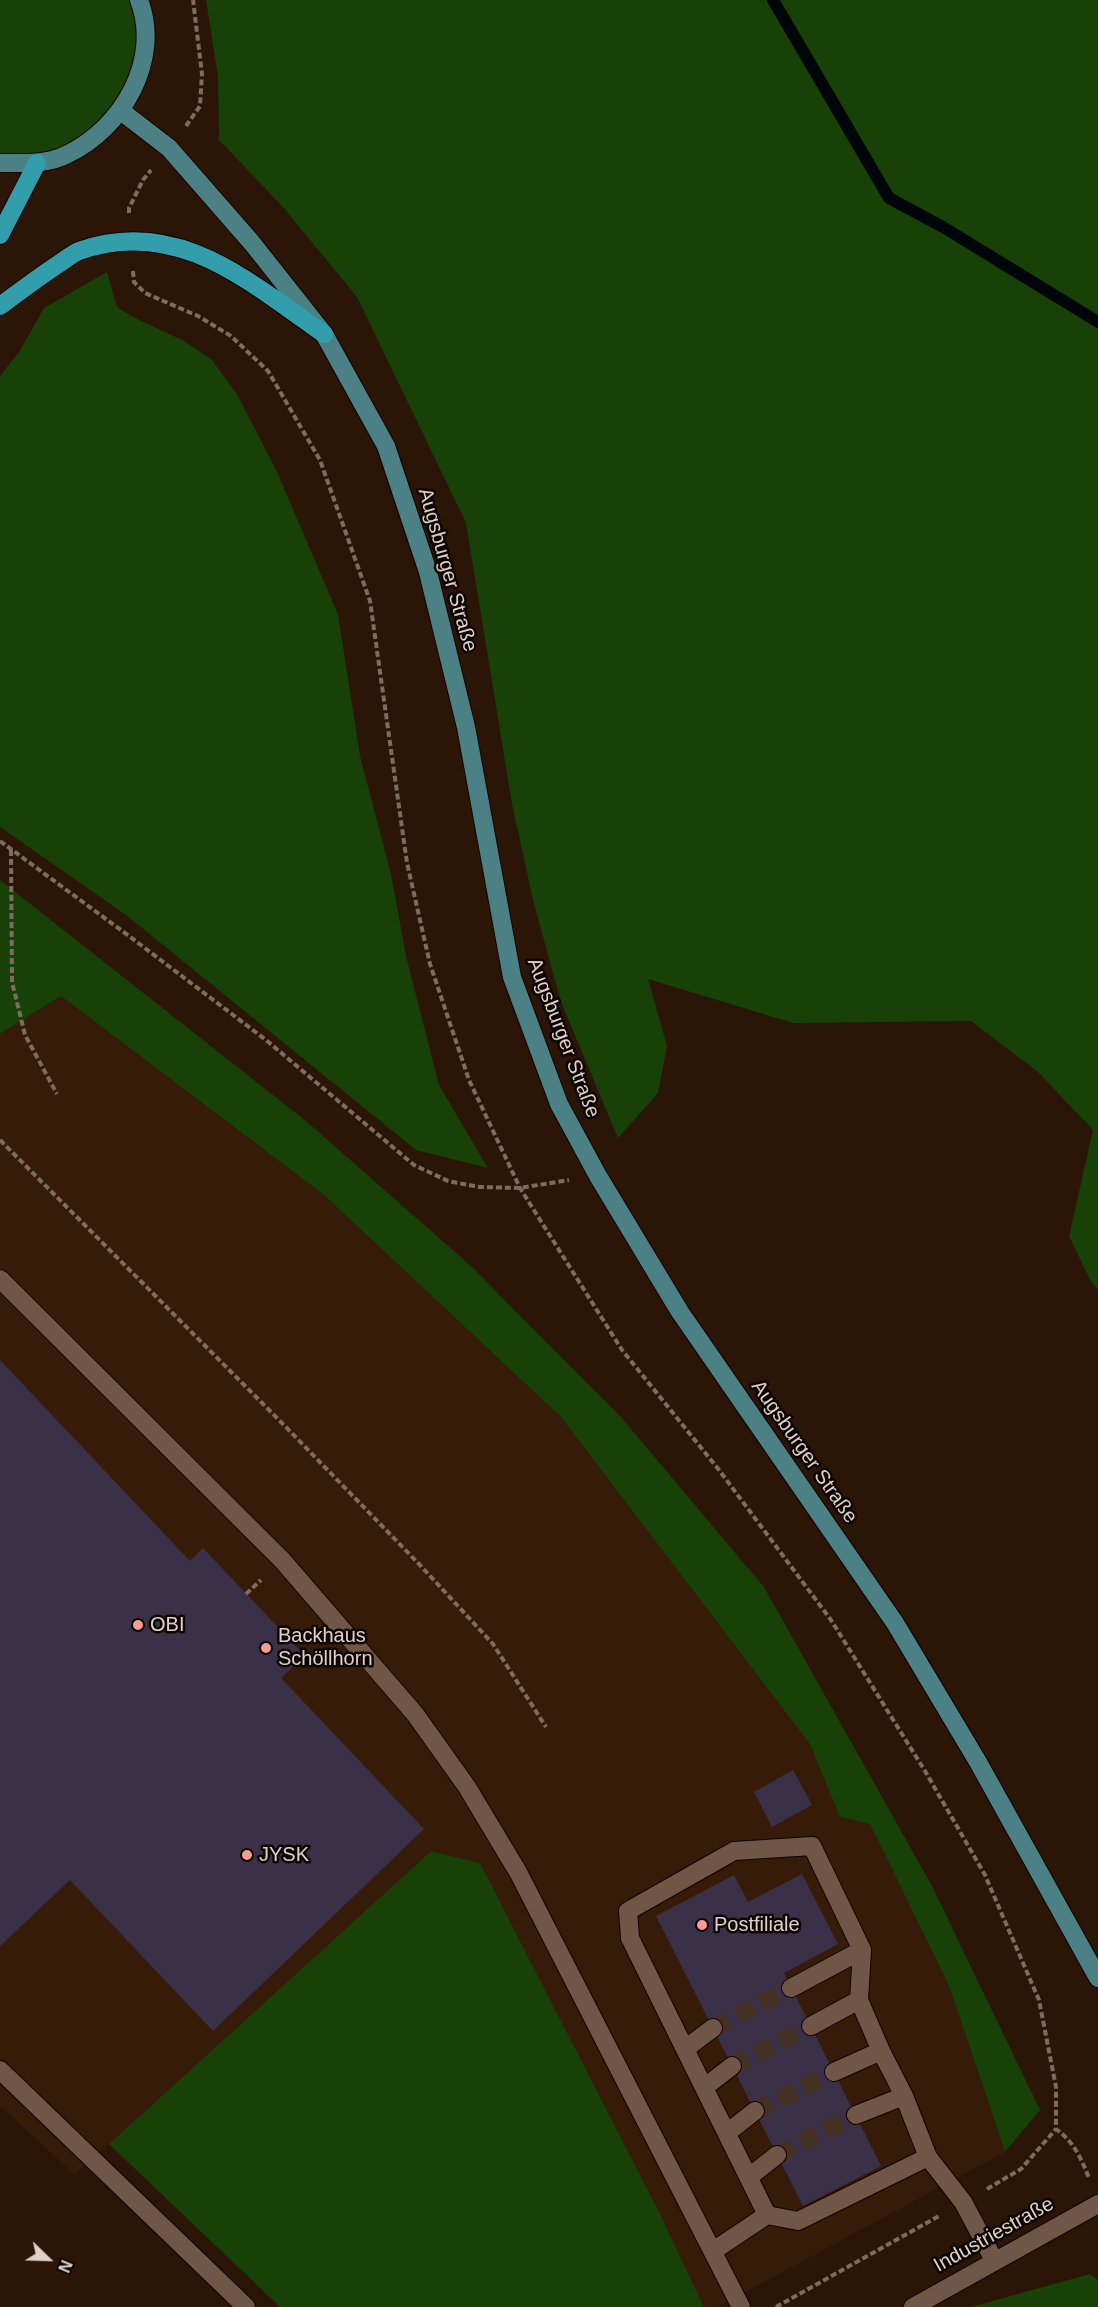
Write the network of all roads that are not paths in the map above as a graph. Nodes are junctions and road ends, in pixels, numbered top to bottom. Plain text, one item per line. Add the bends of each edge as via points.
1 (139, 0) edge
2 (121, 111) junction
3 (0, 163) edge
4 (37, 163) junction
5 (0, 235) edge
6 (0, 306) edge
7 (324, 334) junction
8 (0, 1279) edge
9 (862, 1950) junction
10 (1098, 1978) edge
11 (791, 1988) tunnel mouth
12 (859, 2000) junction
13 (811, 2026) tunnel mouth
14 (713, 2028) tunnel mouth
15 (685, 2049) junction
16 (881, 2051) junction
17 (732, 2066) tunnel mouth
18 (0, 2070) edge
19 (834, 2072) tunnel mouth
20 (705, 2088) junction
21 (904, 2096) junction
22 (755, 2111) tunnel mouth
23 (856, 2115) tunnel mouth
24 (727, 2133) junction
25 (777, 2155) tunnel mouth
26 (928, 2157) junction
27 (749, 2177) junction
28 (1098, 2204) edge
29 (767, 2215) junction
30 (713, 2251) junction
31 (994, 2260) junction
32 (246, 2307) edge
33 (741, 2307) edge
34 (913, 2307) edge

1 - 2 main road via 144,52 139,75
2 - 4 main road via 99,135 67,155
2 - 7 main road, Augsburger Straße via 169,148
3 - 4 main road
4 - 5 highway
6 - 7 highway via 78,252 129,240 184,248 230,269
7 - 10 main road, Augsburger Straße via 386,446 428,572 466,727 512,977 559,1104 680,1312 895,1623 978,1762
8 - 30 street via 282,1560 415,1714 467,1787 518,1872
9 - 11 street
9 - 12 street
9 - 15 street via 812,1846 734,1851 724,1856 627,1911 630,1938
12 - 13 street
12 - 16 street
14 - 15 street
15 - 20 street
16 - 19 street
16 - 21 street
17 - 20 street
18 - 32 street
20 - 24 street
21 - 23 street
21 - 26 street
22 - 24 street
24 - 27 street
25 - 27 street
26 - 29 street via 798,2221
26 - 31 street via 963,2202
27 - 29 street
28 - 31 street, Industriestraße
29 - 30 street
30 - 33 street
31 - 34 street, Industriestraße

